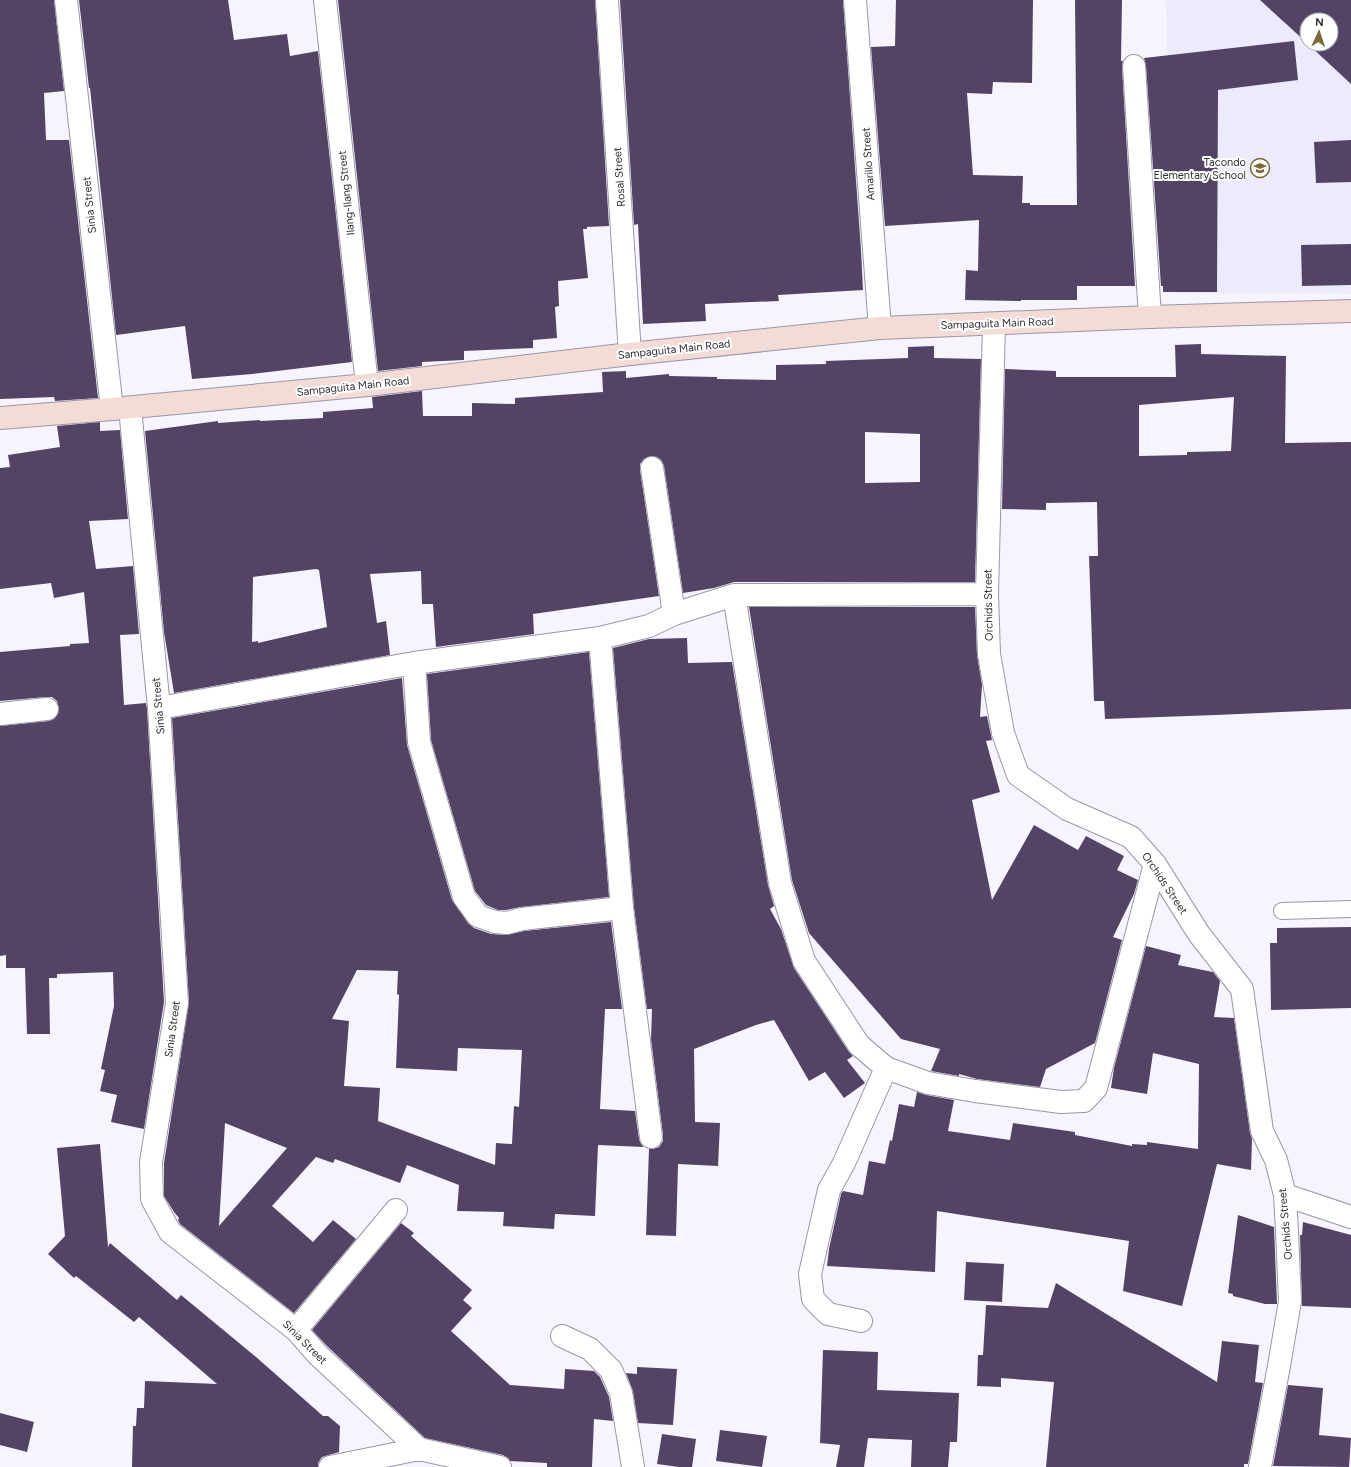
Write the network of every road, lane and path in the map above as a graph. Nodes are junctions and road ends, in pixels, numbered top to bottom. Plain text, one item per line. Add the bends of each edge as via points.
1 (66, 0) edge
2 (325, 0) edge
3 (607, 0) edge
4 (856, 0) edge
5 (1134, 66) dead end
6 (1351, 311) edge
7 (1150, 317) junction
8 (994, 324) junction
9 (880, 328) junction
10 (630, 354) junction
11 (367, 385) junction
12 (121, 408) junction
13 (0, 418) edge
14 (652, 468) dead end
15 (987, 594) junction
16 (734, 595) junction
17 (674, 614) junction
18 (600, 638) junction
19 (414, 663) junction
20 (159, 708) junction
21 (47, 709) dead end
22 (0, 714) edge
23 (1155, 864) junction
24 (622, 908) junction
25 (1351, 908) edge
26 (1282, 911) dead end
27 (886, 1068) junction
28 (651, 1137) dead end
29 (1285, 1195) junction
30 (396, 1210) dead end
31 (1351, 1217) edge
32 (861, 1321) dead end
33 (296, 1330) junction
34 (562, 1336) dead end
35 (419, 1449) junction
36 (330, 1467) edge
37 (500, 1467) edge
38 (633, 1467) edge
39 (1260, 1467) edge

1 - 12 street, Sinia Street
2 - 11 street, Ilang-Ilang Street
3 - 10 street, Rosal Street
4 - 9 street, Amarillo Street
5 - 7 street
6 - 7 street, Sampaguita Main Road
7 - 8 street, Sampaguita Main Road
8 - 9 street, Sampaguita Main Road
8 - 15 street, Orchids Street
9 - 10 street, Sampaguita Main Road
10 - 11 street, Sampaguita Main Road
11 - 12 street, Sampaguita Main Road
12 - 13 street, Sampaguita Main Road
12 - 20 street, Sinia Street
14 - 17 street
15 - 16 street
15 - 23 street, Orchids Street via 989,654 1003,733 1018,775 1067,809 1131,837
16 - 17 street
16 - 27 street via 780,883 804,961 859,1045
17 - 18 street via 649,626
18 - 19 street
18 - 24 street
19 - 20 street
19 - 24 street via 419,742 464,897 478,916 495,922 507,922
20 - 33 street, Sinia Street via 177,1003 151,1162 152,1199 170,1232
21 - 22 street
23 - 27 street via 1096,1088 1084,1101 1061,1102 968,1090 928,1083
23 - 29 street, Orchids Street via 1199,934 1242,989 1262,1131 1276,1160
24 - 28 street
25 - 26 lane
27 - 32 street via 829,1190 810,1274 813,1299 828,1314
29 - 31 street
29 - 39 street, Orchids Street via 1290,1301
30 - 33 street
33 - 35 street, Sinia Street via 318,1355
34 - 38 street via 590,1348 611,1370 621,1393
35 - 36 street
35 - 37 street

